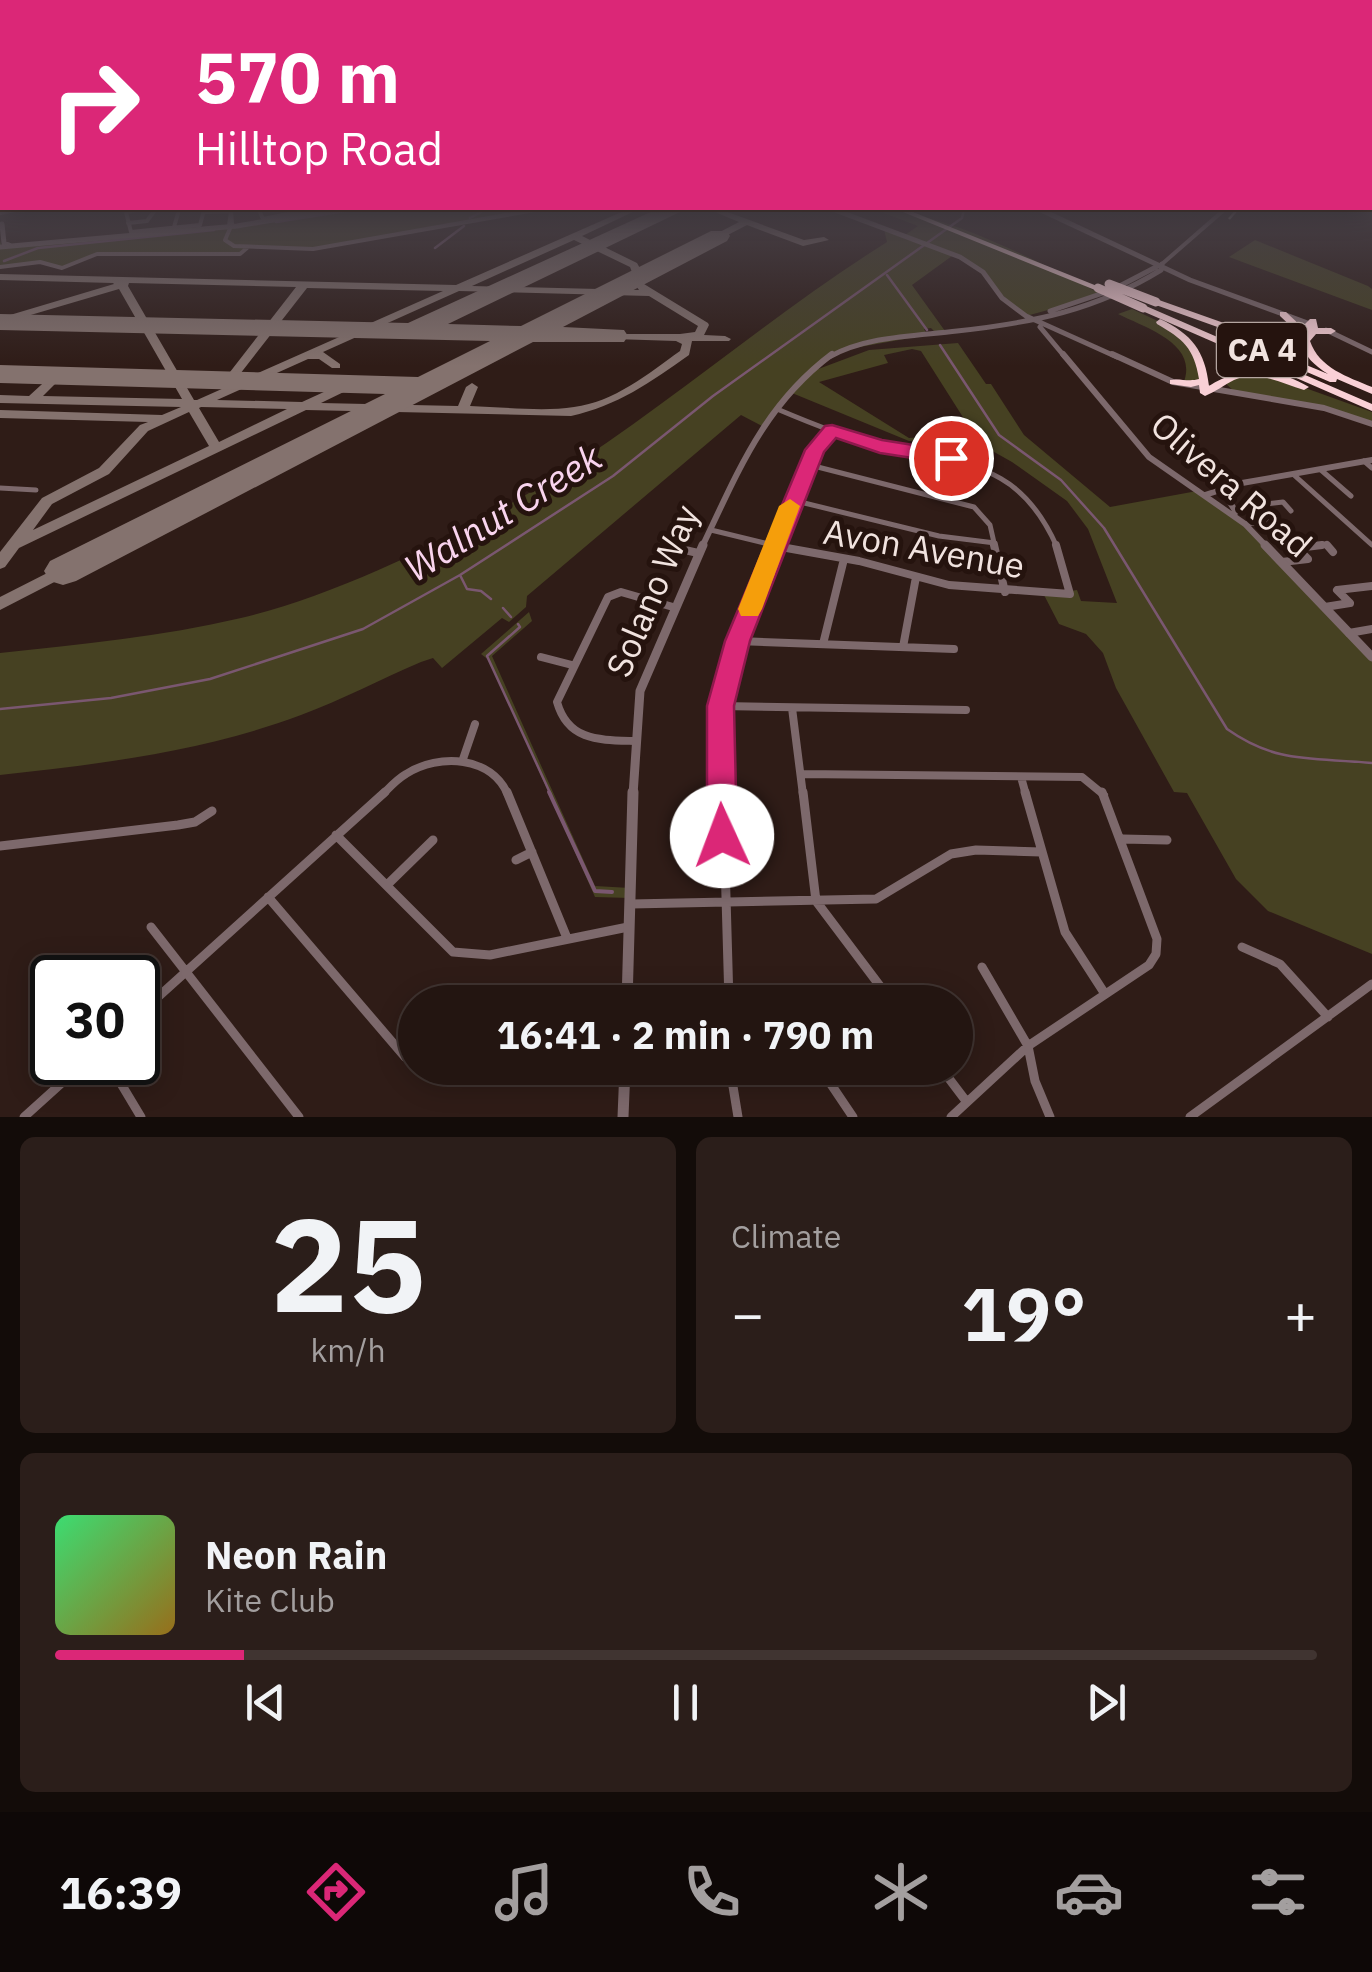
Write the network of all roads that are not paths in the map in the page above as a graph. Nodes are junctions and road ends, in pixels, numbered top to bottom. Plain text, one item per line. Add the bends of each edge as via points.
1 (39, 262) edge
2 (40, 262) edge
3 (75, 262) edge
4 (967, 262) edge
5 (1040, 262) edge
6 (1051, 262) edge
7 (1154, 262) edge
8 (1163, 262) edge
9 (1160, 265) junction
10 (0, 266) edge
11 (1177, 274) junction
12 (1141, 284) junction
13 (1102, 287) junction
14 (1147, 306) junction
15 (1064, 314) junction
16 (1283, 314) joint
17 (1026, 319) junction
18 (1311, 327) junction
19 (1040, 328) junction
20 (1330, 331) joint
21 (1066, 337) junction
22 (1059, 350) junction
23 (1372, 350) edge
24 (1224, 381) junction
25 (1173, 382) joint
26 (1206, 389) junction
27 (1237, 394) junction
28 (1372, 394) edge
29 (778, 410) junction
30 (1372, 410) edge
31 (1372, 426) edge
32 (832, 431) junction
33 (1369, 463) edge
34 (806, 464) junction
35 (1322, 471) junction
36 (1295, 476) junction
37 (0, 488) edge
38 (36, 490) dead end
39 (1232, 491) junction
40 (1351, 496) dead end
41 (1208, 498) junction
42 (792, 500) junction
43 (1291, 510) dead end
44 (1245, 524) junction
45 (711, 530) junction
46 (1371, 542) edge
47 (995, 543) junction
48 (663, 545) dead end
49 (774, 546) junction
50 (1333, 552) dead end
51 (698, 553) junction
52 (844, 559) junction
53 (1282, 562) junction
54 (916, 577) junction
55 (1372, 586) edge
56 (1004, 592) junction
57 (1070, 594) joint
58 (673, 607) junction
59 (1325, 607) junction
60 (1372, 629) edge
61 (1349, 633) junction
62 (738, 641) junction
63 (822, 644) junction
64 (903, 647) junction
65 (954, 649) dead end
66 (541, 657) dead end
67 (1372, 657) edge
68 (572, 665) junction
69 (720, 706) junction
70 (792, 708) junction
71 (966, 710) dead end
72 (476, 724) dead end
73 (634, 741) junction
74 (463, 759) junction
75 (801, 774) junction
76 (1021, 777) junction
77 (212, 811) dead end
78 (336, 834) junction
79 (1123, 839) junction
80 (434, 840) dead end
81 (1166, 840) dead end
82 (0, 846) edge
83 (532, 852) junction
84 (1041, 852) junction
85 (516, 860) dead end
86 (388, 884) junction
87 (268, 896) junction
88 (816, 902) junction
89 (724, 903) junction
90 (630, 904) junction
91 (151, 927) dead end
92 (630, 927) junction
93 (567, 938) junction
94 (1242, 947) dead end
95 (982, 966) dead end
96 (187, 970) junction
97 (1372, 984) edge
98 (628, 985) edge
99 (728, 985) edge
100 (879, 985) edge
101 (1105, 994) junction
102 (160, 995) edge
103 (1328, 1017) junction
104 (1028, 1046) junction
105 (398, 1049) edge
106 (59, 1085) edge
107 (122, 1085) edge
108 (623, 1085) edge
109 (733, 1085) edge
110 (831, 1085) edge
111 (953, 1085) edge
112 (966, 1101) junction
113 (24, 1117) edge
114 (142, 1117) edge
115 (299, 1117) edge
116 (622, 1117) edge
117 (738, 1117) edge
118 (853, 1117) edge
119 (952, 1117) edge
120 (1050, 1117) edge
121 (1190, 1117) edge

1 - 10 street
2 - 3 street via 59,268
4 - 17 street
5 - 13 highway, CA 4
6 - 13 highway, CA 4
7 - 9 street
8 - 9 street, Solano Way
9 - 11 street
9 - 12 street, Solano Way
9 - 17 street, Solano Way via 1094,298
9 - 18 street
11 - 12 street
11 - 16 street
12 - 15 street, Solano Way
13 - 14 highway, bridge
13 - 14 highway, CA 4, bridge
14 - 18 highway via 1268,342 1291,341
14 - 26 highway via 1194,348
14 - 28 highway, CA 4
14 - 30 highway, CA 4
15 - 17 street, Solano Way
15 - 21 street via 1054,322
16 - 18 highway
17 - 19 street
17 - 21 street
17 - 29 street, Solano Way via 875,341 833,354
18 - 20 highway
18 - 23 street
18 - 28 highway via 1305,345 1314,360
19 - 21 street
19 - 22 street, Olivera Road
20 - 23 street
21 - 22 street
21 - 25 street
21 - 26 street via 1168,384
22 - 41 street, Olivera Road via 1149,457
24 - 26 highway
24 - 27 highway
24 - 30 highway via 1262,373
25 - 26 highway
26 - 27 street
26 - 31 street
27 - 31 street via 1324,408
29 - 32 street
29 - 45 street, Solano Way via 758,430
32 - 34 street
32 - 57 street via 951,458 1012,486 1047,518
33 - 35 street
34 - 42 street
34 - 47 street via 959,500 985,516
35 - 36 street
35 - 40 street
36 - 39 street
36 - 41 street via 1242,483
36 - 46 street
37 - 38 street
39 - 41 street
39 - 44 street via 1229,501
41 - 44 street, Olivera Road
42 - 47 street
42 - 49 street
43 - 44 street via 1283,502 1257,505 1272,520
44 - 53 street, Olivera Road
45 - 49 street, Avon Avenue
45 - 51 street, Solano Way
47 - 56 street
48 - 51 street
49 - 52 street, Avon Avenue
49 - 62 street
50 - 53 street via 1326,544 1297,548 1308,559
51 - 58 street, Solano Way
52 - 54 street, Avon Avenue
52 - 63 street
53 - 59 street, Olivera Road
54 - 56 street, Avon Avenue
54 - 64 street
55 - 59 street via 1338,590 1350,604
56 - 57 street, Avon Avenue
58 - 68 street via 613,592
58 - 73 street, Solano Way via 640,692
59 - 61 street, Olivera Road
60 - 61 street
61 - 67 street, Olivera Road
62 - 63 street
62 - 69 street
63 - 64 street
64 - 65 street
66 - 68 street
68 - 73 street via 557,702 566,728 587,740
69 - 70 street
69 - 89 street
70 - 71 street
70 - 75 street
72 - 74 street
73 - 90 street, Solano Way
74 - 78 street via 430,762 405,774
74 - 83 street via 503,782
75 - 76 street
75 - 88 street
76 - 79 street via 1094,783
76 - 84 street
77 - 82 street via 178,825
78 - 86 street
78 - 87 street
79 - 81 street
79 - 101 street via 1157,939 1156,954
80 - 86 street
83 - 85 street
83 - 93 street
84 - 88 street via 954,853 911,874 896,892
84 - 101 street via 1065,932
86 - 93 street via 453,952 490,956
87 - 96 street
87 - 105 street
88 - 89 street
88 - 100 street
89 - 90 street
89 - 99 street
90 - 92 street, Solano Way
91 - 96 street
92 - 93 street
92 - 98 street, Solano Way
94 - 103 street via 1275,958
95 - 104 street
96 - 102 street
96 - 115 street
97 - 103 street
101 - 104 street
103 - 121 street
104 - 112 street
104 - 120 street
106 - 113 street
107 - 114 street
108 - 116 street
109 - 117 street
110 - 118 street
111 - 112 street
112 - 119 street

